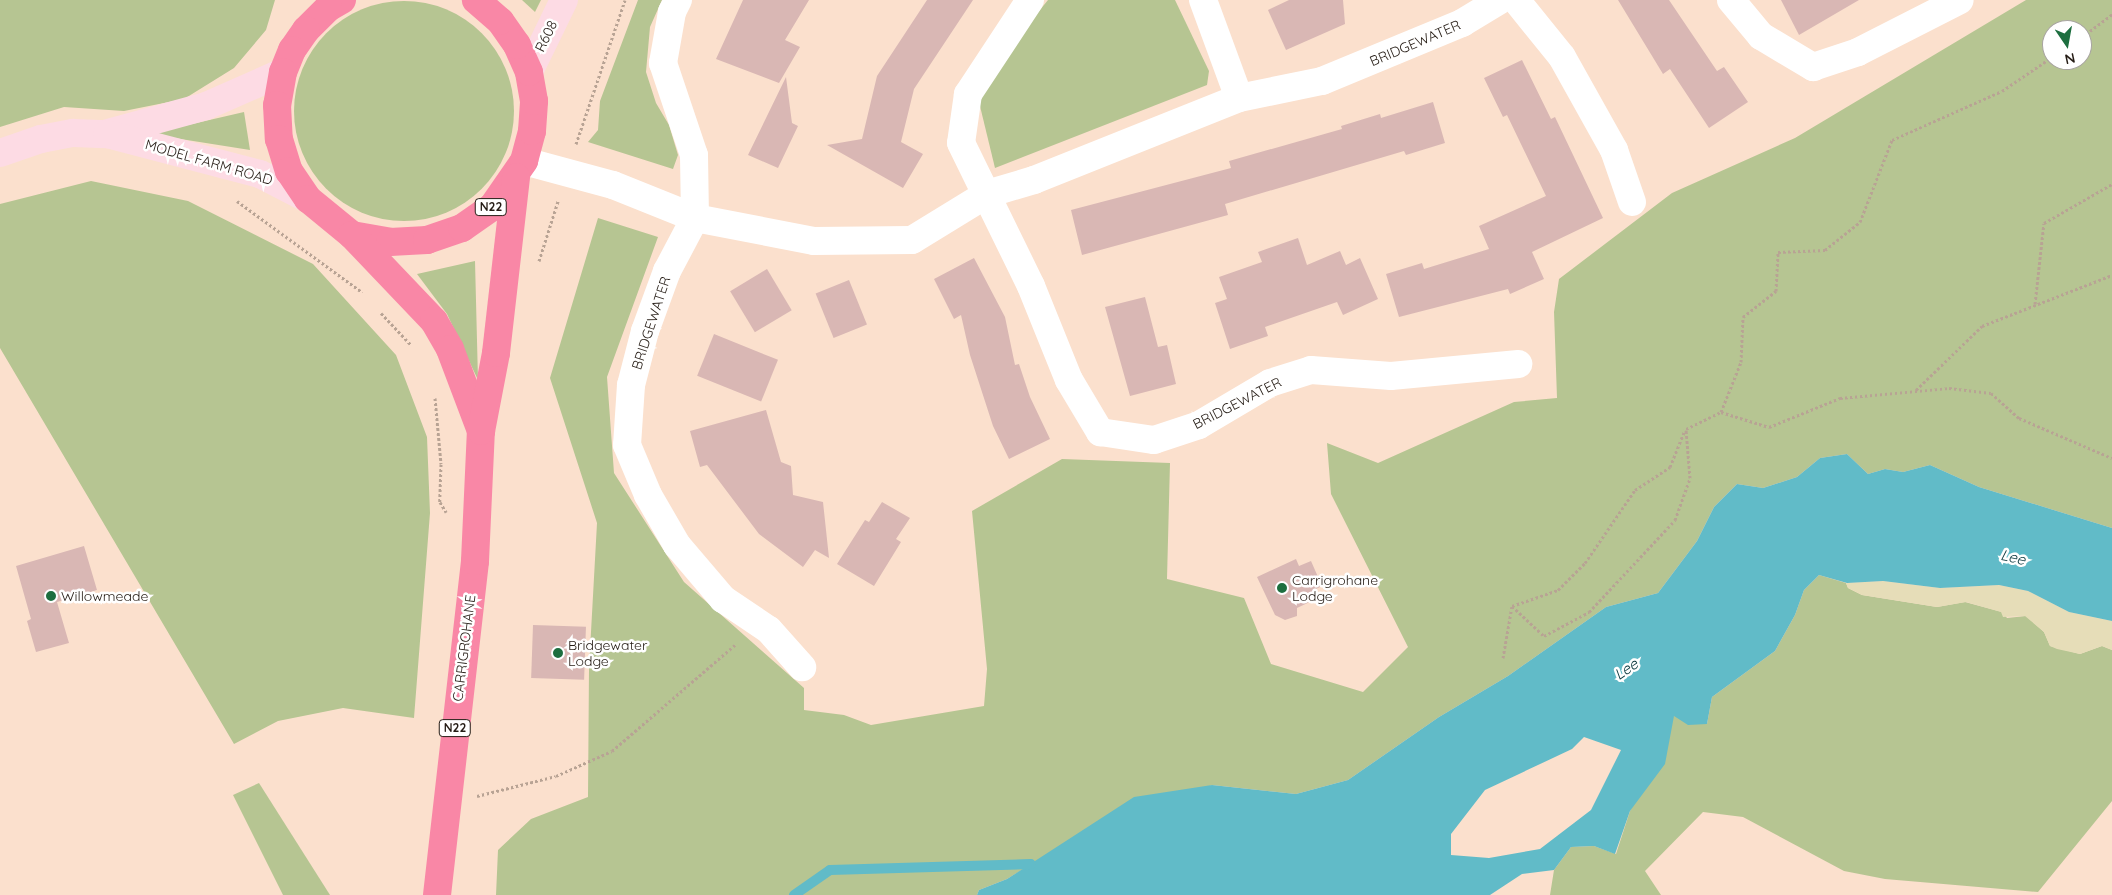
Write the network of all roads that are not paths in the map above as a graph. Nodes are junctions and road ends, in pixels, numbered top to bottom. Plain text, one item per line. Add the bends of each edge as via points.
1 (306, 0) edge
2 (342, 0) edge
3 (476, 0) edge
4 (564, 0) edge
5 (678, 0) edge
6 (1030, 0) edge
7 (1202, 0) edge
8 (1500, 0) edge
9 (1516, 0) edge
10 (1731, 0) edge
11 (1960, 0) edge
12 (306, 30) junction
13 (283, 72) junction
14 (528, 72) junction
15 (1239, 98) junction
16 (107, 134) junction
17 (0, 153) edge
18 (520, 169) junction
19 (988, 194) junction
20 (308, 199) junction
21 (1632, 202) dead end
22 (695, 218) junction
23 (352, 235) junction
24 (1518, 364) dead end
25 (481, 431) junction
26 (802, 667) dead end
27 (437, 895) edge

1 - 12 highway, N22
2 - 12 highway, N22 via 328,8
3 - 14 highway, N22 via 506,29 517,45
4 - 14 main road, R608 / R608
5 - 22 street, BRIDGEWATER via 672,12 663,63 694,155
6 - 19 street, BRIDGEWATER via 968,94 961,143
7 - 15 street
8 - 15 street, BRIDGEWATER via 1462,23 1322,81
9 - 21 street via 1562,57 1614,150
10 - 11 street via 1761,36 1813,67 1858,52
12 - 13 highway, N22
13 - 16 main road, MODEL FARM ROAD via 206,106
13 - 20 highway, N22 via 277,105 279,139 289,171
14 - 18 highway, N22 via 534,101 532,132
15 - 19 street, BRIDGEWATER via 1034,180
16 - 17 main road, MODEL FARM ROAD via 73,133 41,139
16 - 20 main road, MODEL FARM ROAD via 260,174
18 - 22 street, BRIDGEWATER via 613,185
18 - 23 highway, N22 via 493,206 454,231 427,240 390,242
18 - 25 highway, CARRIGROHANE / N22 via 496,352
19 - 22 street, BRIDGEWATER via 912,240 814,242
19 - 24 street, BRIDGEWATER via 1031,286 1069,380 1100,432 1154,440 1199,424 1270,383 1312,370 1391,376
20 - 23 highway, N22
22 - 26 street, BRIDGEWATER via 668,272 645,330 631,385 627,445 648,496 677,545 723,599 769,630
23 - 25 highway, CARRIGROHANE / N22 via 434,321 453,358
25 - 27 highway, CARRIGROHANE / N22 via 475,561

